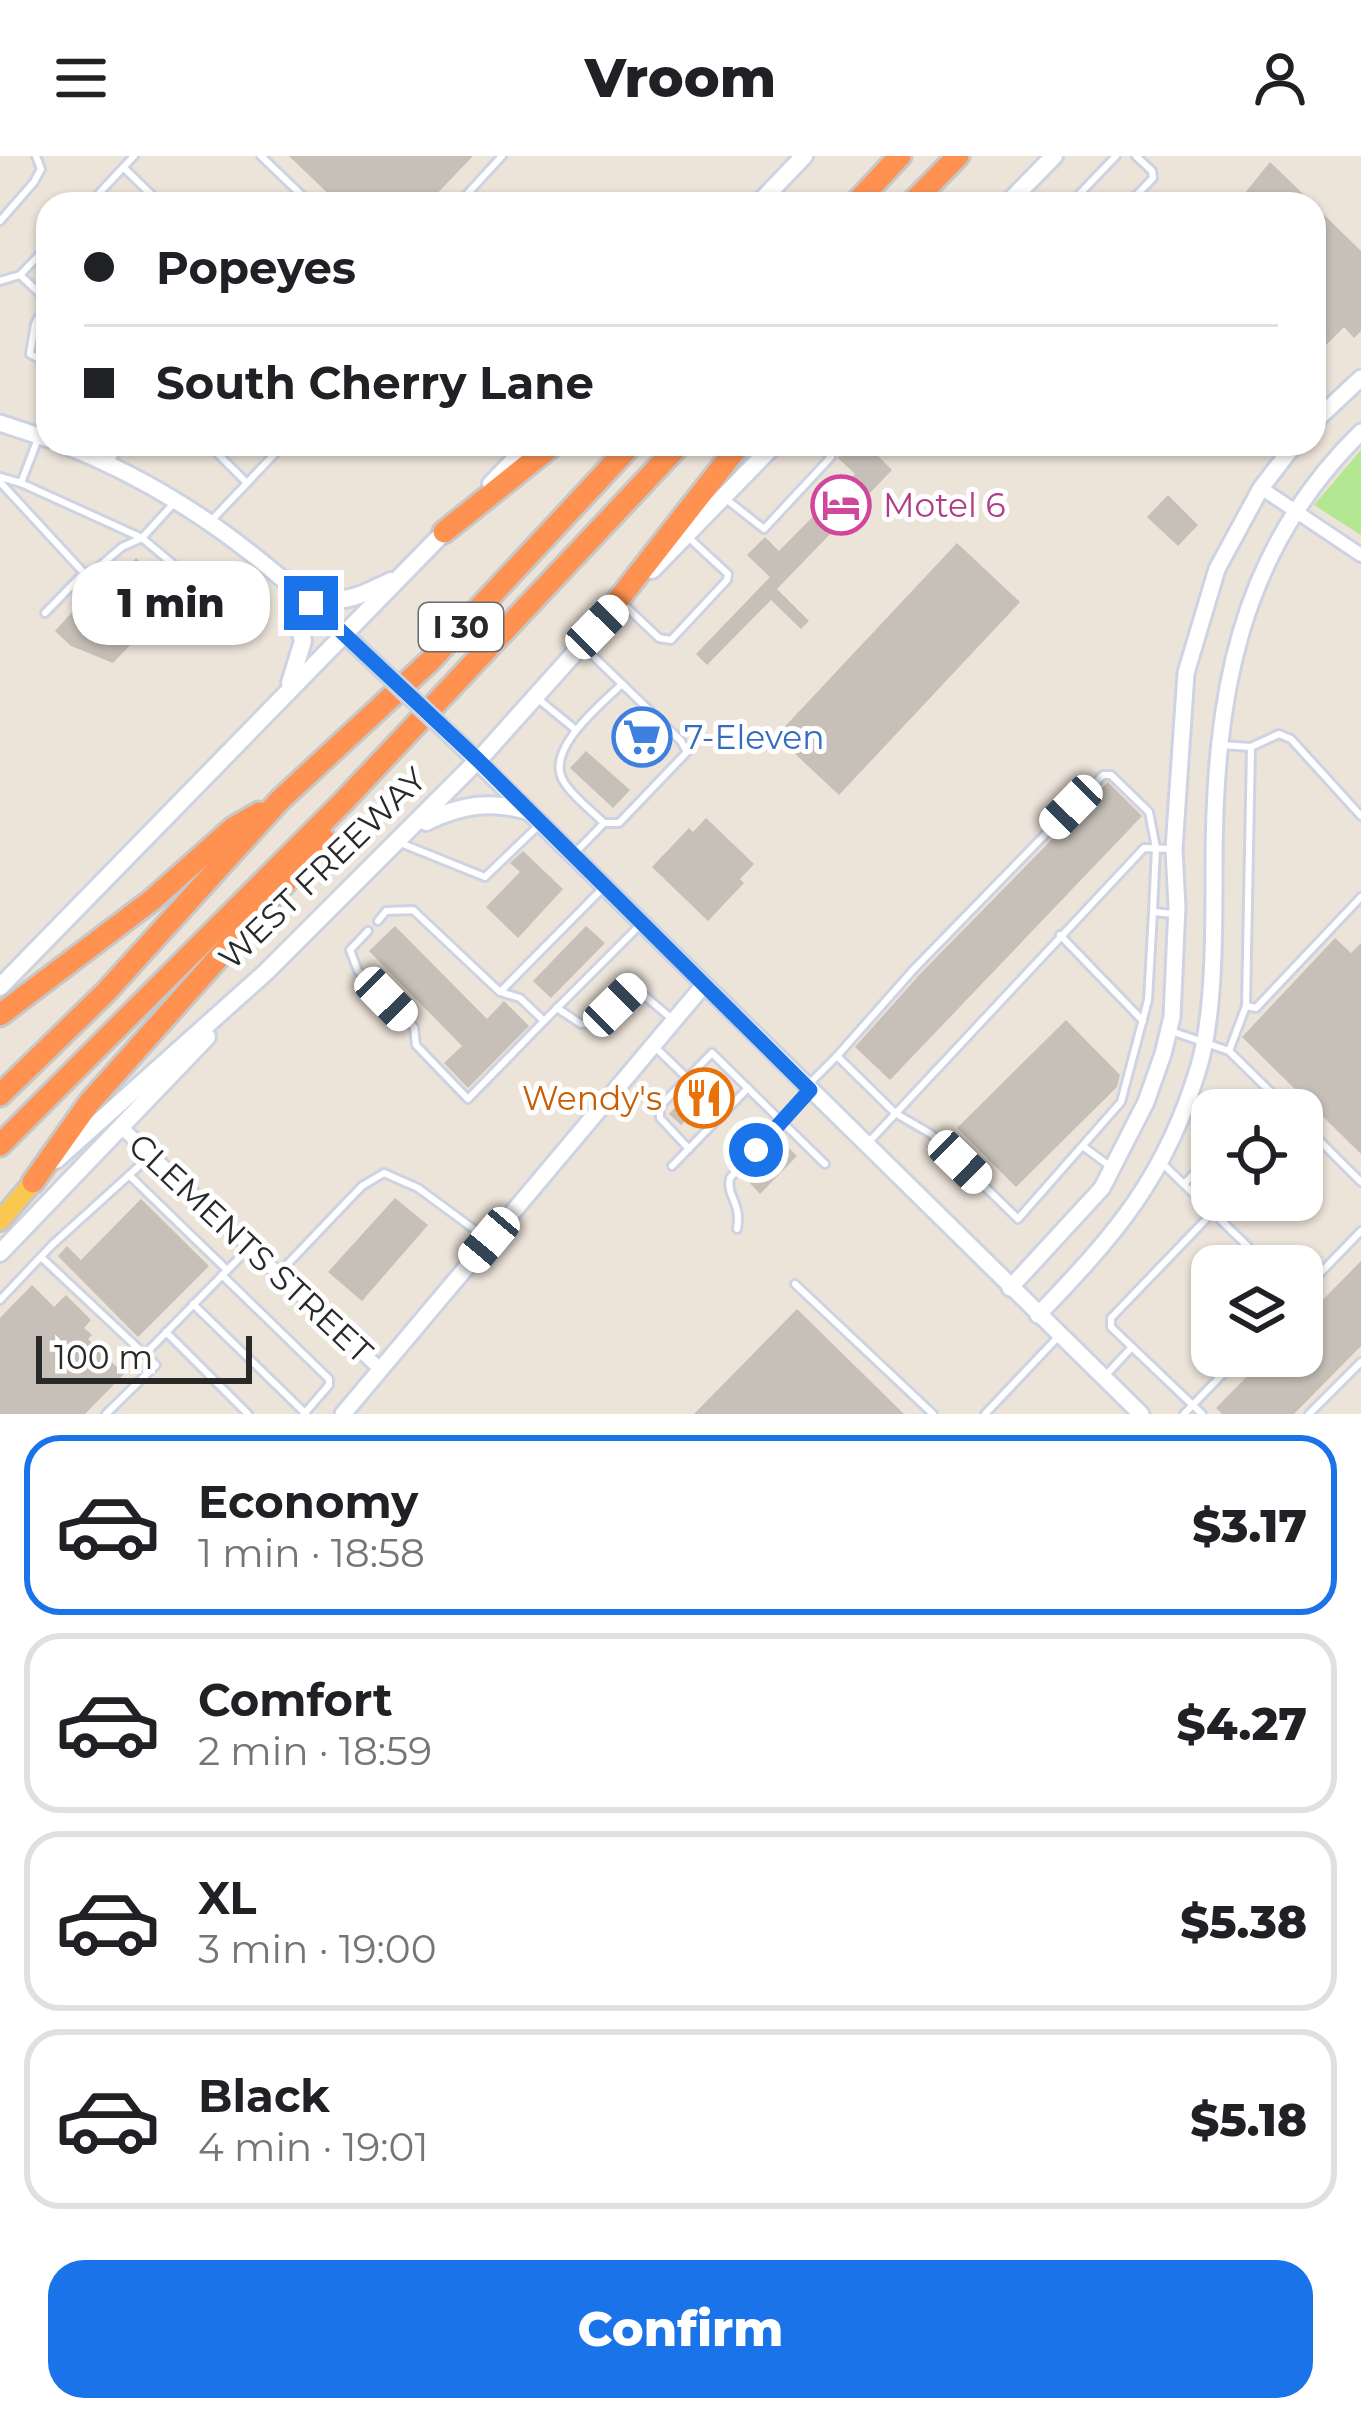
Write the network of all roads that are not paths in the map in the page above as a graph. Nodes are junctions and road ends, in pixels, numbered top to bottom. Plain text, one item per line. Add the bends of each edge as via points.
1 (37, 156) edge
2 (134, 156) edge
3 (261, 156) edge
4 (502, 156) edge
5 (804, 156) edge
6 (958, 156) edge
7 (968, 156) edge
8 (1054, 156) edge
9 (1116, 156) edge
10 (1136, 156) edge
11 (895, 161) edge
12 (124, 168) junction
13 (100, 192) edge
14 (149, 192) edge
15 (298, 192) edge
16 (469, 192) edge
17 (770, 192) edge
18 (860, 192) edge
19 (866, 192) edge
20 (923, 192) edge
21 (939, 192) edge
22 (1019, 192) edge
23 (1082, 192) edge
24 (1140, 192) edge
25 (0, 221) edge
26 (36, 258) edge
27 (20, 275) junction
28 (0, 281) edge
29 (36, 290) edge
30 (36, 328) edge
31 (36, 358) edge
32 (1361, 378) edge
33 (1326, 411) edge
34 (0, 423) edge
35 (1361, 432) edge
36 (36, 435) edge
37 (36, 454) edge
38 (90, 456) edge
39 (113, 456) edge
40 (220, 456) edge
41 (273, 456) edge
42 (518, 456) edge
43 (539, 456) edge
44 (621, 456) edge
45 (669, 456) edge
46 (732, 456) edge
47 (763, 456) edge
48 (830, 456) edge
49 (1285, 456) edge
50 (109, 464) junction
51 (0, 480) edge
52 (21, 483) junction
53 (247, 483) junction
54 (1262, 488) junction
55 (724, 496) junction
56 (178, 499) junction
57 (1294, 512) junction
58 (211, 521) junction
59 (681, 531) junction
60 (444, 532) junction
61 (142, 538) junction
62 (1361, 555) edge
63 (84, 573) junction
64 (185, 574) dead end
65 (403, 576) junction
66 (287, 580) junction
67 (620, 601) junction
68 (45, 613) dead end
69 (346, 636) junction
70 (589, 636) junction
71 (622, 683) junction
72 (285, 697) junction
73 (535, 697) junction
74 (576, 730) junction
75 (1218, 745) junction
76 (1251, 747) junction
77 (471, 754) junction
78 (280, 800) junction
79 (342, 803) junction
80 (1361, 816) edge
81 (534, 818) junction
82 (604, 823) junction
83 (403, 836) junction
84 (1156, 848) junction
85 (1174, 849) junction
86 (572, 856) junction
87 (603, 887) junction
88 (1361, 897) edge
89 (1153, 912) junction
90 (1176, 915) junction
91 (378, 921) dead end
92 (641, 924) junction
93 (368, 931) dead end
94 (1060, 935) junction
95 (266, 972) junction
96 (703, 986) junction
97 (0, 987) edge
98 (500, 992) junction
99 (1148, 1000) junction
100 (1173, 1001) junction
101 (1246, 1006) junction
102 (556, 1008) junction
103 (0, 1015) edge
104 (674, 1020) junction
105 (544, 1021) junction
106 (1144, 1021) junction
107 (1171, 1031) junction
108 (1204, 1041) junction
109 (653, 1045) junction
110 (1229, 1051) junction
111 (837, 1056) junction
112 (687, 1078) junction
113 (748, 1088) junction
114 (808, 1089) junction
115 (1267, 1089) edge
116 (0, 1095) edge
117 (895, 1113) junction
118 (782, 1122) junction
119 (121, 1127) junction
120 (1323, 1144) edge
121 (0, 1145) edge
122 (866, 1145) junction
123 (1084, 1148) junction
124 (689, 1149) junction
125 (151, 1155) junction
126 (1162, 1163) junction
127 (825, 1164) dead end
128 (672, 1166) dead end
129 (1114, 1169) junction
130 (129, 1175) junction
131 (1191, 1177) edge
132 (33, 1181) junction
133 (1361, 1182) edge
134 (1184, 1184) junction
135 (1191, 1191) edge
136 (0, 1221) edge
137 (1204, 1221) edge
138 (1222, 1221) edge
139 (737, 1229) dead end
140 (1361, 1231) edge
141 (489, 1240) junction
142 (1247, 1245) edge
143 (248, 1248) junction
144 (0, 1253) edge
145 (41, 1257) junction
146 (1323, 1270) edge
147 (225, 1272) junction
148 (277, 1275) junction
149 (795, 1284) dead end
150 (1010, 1288) junction
151 (0, 1300) edge
152 (193, 1304) junction
153 (1038, 1315) junction
154 (166, 1332) junction
155 (1059, 1336) junction
156 (1132, 1347) junction
157 (145, 1354) junction
158 (1361, 1362) edge
159 (380, 1370) junction
160 (1220, 1377) edge
161 (1103, 1378) junction
162 (1192, 1406) junction
163 (106, 1414) edge
164 (248, 1414) edge
165 (305, 1414) edge
166 (343, 1414) edge
167 (933, 1414) edge
168 (985, 1414) edge
169 (1142, 1414) edge
170 (1184, 1414) edge
171 (1202, 1414) edge
172 (1310, 1414) edge

1 - 25 lane via 34,182
2 - 12 lane
3 - 15 lane
4 - 16 lane
5 - 17 main road
6 - 20 highway
7 - 21 highway
8 - 22 main road
9 - 23 lane
10 - 24 lane via 1153,178
11 - 18 highway
11 - 19 highway
12 - 13 lane
12 - 14 lane
26 - 27 lane
27 - 28 lane
27 - 29 lane
30 - 31 lane via 29,343
32 - 33 street
34 - 36 street
35 - 57 street
37 - 52 lane
38 - 50 street
39 - 50 lane
40 - 53 lane
41 - 53 lane
42 - 60 main road
43 - 60 highway
44 - 78 highway, WEST FREEWAY / I 30 via 429,662
45 - 79 highway, WEST FREEWAY / I 30
46 - 59 highway
47 - 55 main road
48 - 55 lane via 764,529
49 - 54 street
50 - 56 street
51 - 52 lane
51 - 63 lane
52 - 61 lane
53 - 58 lane
54 - 57 street
54 - 85 street via 1217,569 1193,642
55 - 59 main road
56 - 58 street
56 - 61 lane
57 - 62 street
57 - 75 street via 1257,582 1234,650
58 - 66 street
59 - 67 highway
59 - 67 lane via 727,580 671,640
60 - 65 main road
61 - 63 lane
61 - 64 lane
63 - 68 lane
65 - 66 main road via 351,600 317,597
65 - 69 main road
66 - 69 street
66 - 72 main road via 302,641
67 - 70 highway
69 - 72 main road
69 - 77 street, bridge
70 - 71 lane
70 - 73 main road, WEST FREEWAY
71 - 74 lane
71 - 82 lane via 687,752 619,823
72 - 97 main road
73 - 74 lane
73 - 77 main road, WEST FREEWAY
74 - 82 lane via 560,776
75 - 76 lane
75 - 108 street
76 - 80 lane via 1279,734 1291,739
76 - 101 lane
77 - 81 street
77 - 83 main road, WEST FREEWAY
78 - 103 highway via 233,828
78 - 116 highway, WEST FREEWAY / I 30
79 - 121 highway, WEST FREEWAY / I 30
79 - 132 highway via 324,838 89,1103
81 - 83 main road via 505,804 480,804
81 - 83 lane via 485,877
81 - 86 street
82 - 86 lane
83 - 95 main road, WEST FREEWAY
84 - 85 lane
84 - 89 lane
84 - 94 lane via 1144,848
84 - 111 lane via 1149,812 1102,775
85 - 90 street
86 - 87 street
87 - 92 street
87 - 98 lane
88 - 101 lane via 1256,1008
89 - 90 lane
89 - 99 lane
90 - 100 street
91 - 98 lane via 386,911 413,910
92 - 96 street
92 - 102 lane
93 - 105 lane via 350,950 358,971 468,1099
94 - 106 lane
94 - 117 lane
95 - 119 main road
95 - 132 main road, WEST FREEWAY
96 - 104 street
96 - 114 street
98 - 105 lane
99 - 100 lane
99 - 106 lane
100 - 107 street
101 - 110 lane
102 - 104 lane via 581,1024 596,1023 633,986
102 - 105 lane
104 - 109 street
106 - 123 lane via 1120,1102
107 - 108 lane
107 - 129 street
108 - 110 lane
108 - 126 street
109 - 112 lane
109 - 141 street
110 - 115 lane
111 - 114 lane
111 - 117 lane
112 - 113 lane via 712,1053
112 - 124 lane via 658,1113
113 - 118 lane
113 - 124 lane
114 - 118 lane
114 - 122 street
117 - 122 lane
117 - 123 lane via 931,1134 1018,1219
118 - 127 lane
118 - 139 lane via 730,1178
119 - 125 street, CLEMENTS STREET
119 - 144 main road
120 - 133 lane
122 - 150 street
123 - 129 lane
124 - 128 lane
125 - 130 lane
125 - 143 street, CLEMENTS STREET
126 - 134 lane
126 - 153 street via 1125,1221
129 - 150 street
130 - 145 lane
130 - 147 lane
131 - 134 lane
132 - 136 main road, WEST FREEWAY
134 - 135 lane
137 - 156 lane via 1111,1318
138 - 142 lane
140 - 146 lane
141 - 148 lane via 384,1173
141 - 159 street
143 - 147 lane
143 - 148 street, CLEMENTS STREET
145 - 151 lane
145 - 157 lane
147 - 152 lane
147 - 165 lane via 329,1379
148 - 159 street, CLEMENTS STREET
149 - 167 lane
150 - 153 street
152 - 154 lane
152 - 165 lane
153 - 155 street
154 - 157 lane
154 - 164 lane
155 - 161 street
155 - 168 lane
156 - 161 lane
156 - 162 lane
157 - 163 lane via 156,1365
158 - 172 lane
159 - 166 street
160 - 162 lane
161 - 169 street
162 - 170 lane
162 - 171 lane

